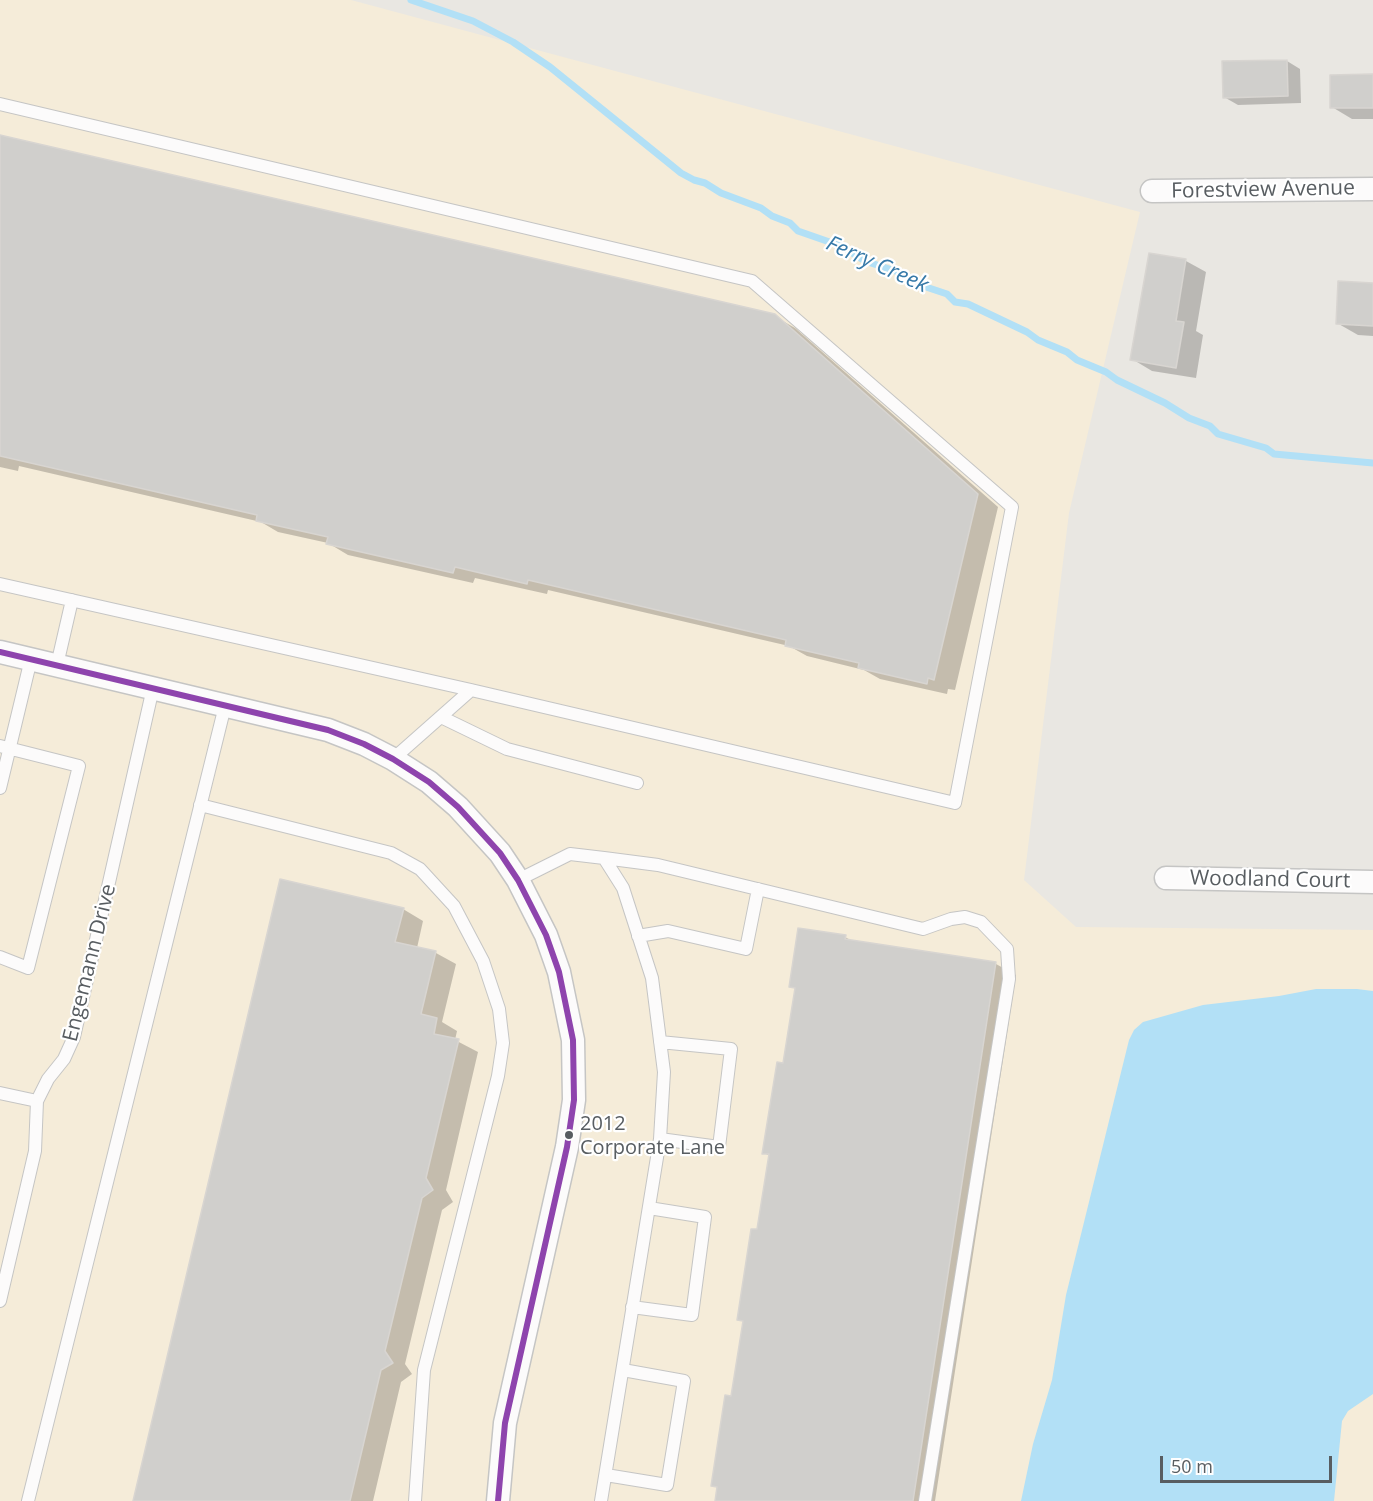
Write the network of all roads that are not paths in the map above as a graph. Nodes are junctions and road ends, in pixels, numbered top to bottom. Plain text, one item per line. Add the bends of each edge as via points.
1 (0, 104) edge
2 (1373, 189) edge
3 (1152, 191) dead end
4 (0, 584) edge
5 (72, 600) junction
6 (0, 652) edge
7 (32, 659) junction
8 (57, 665) junction
9 (153, 688) junction
10 (471, 690) junction
11 (225, 706) junction
12 (441, 717) junction
13 (5, 747) edge
14 (393, 759) junction
15 (637, 783) dead end
16 (0, 788) edge
17 (200, 805) junction
18 (604, 858) junction
19 (1166, 878) dead end
20 (518, 880) junction
21 (1373, 882) edge
22 (758, 889) junction
23 (638, 936) junction
24 (0, 957) edge
25 (660, 1042) junction
26 (0, 1093) edge
27 (37, 1101) junction
28 (660, 1139) junction
29 (649, 1208) junction
30 (0, 1301) edge
31 (632, 1306) junction
32 (623, 1370) junction
33 (606, 1474) junction
34 (28, 1501) edge
35 (415, 1501) edge
36 (498, 1501) edge
37 (602, 1501) edge
38 (925, 1501) edge

1 - 10 lane via 752,281 1012,507 955,803
2 - 3 street, Forestview Avenue
4 - 5 lane
5 - 8 lane
5 - 10 lane
6 - 7 street
7 - 8 street
7 - 13 lane
8 - 9 street
9 - 11 street
9 - 27 lane, Engemann Drive via 74,1037
10 - 12 lane
11 - 14 street via 328,730
11 - 17 lane
12 - 14 lane
12 - 15 lane via 507,749
13 - 16 lane
13 - 24 lane via 79,766 28,968
14 - 20 street via 458,807 500,853
17 - 34 lane
17 - 35 lane via 391,853 420,869 454,906 483,961 499,1009 503,1043 498,1076 424,1370
18 - 20 lane via 570,854
18 - 22 lane via 658,865
18 - 23 lane via 623,888
19 - 21 street, Woodland Court
20 - 36 street via 546,935 559,972 573,1040 574,1100 567,1147 504,1423
22 - 23 lane via 746,949 668,931
22 - 38 lane via 923,929 965,917 981,921 1007,949 1009,980
23 - 25 lane via 652,978
25 - 28 lane via 664,1072
25 - 28 lane via 731,1049 718,1147
26 - 27 lane
27 - 30 lane, Engemann Drive via 35,1151
28 - 29 lane
29 - 31 lane
29 - 31 lane via 705,1217 692,1316
31 - 32 lane
32 - 33 lane
32 - 33 lane via 684,1381 667,1485
33 - 37 lane

